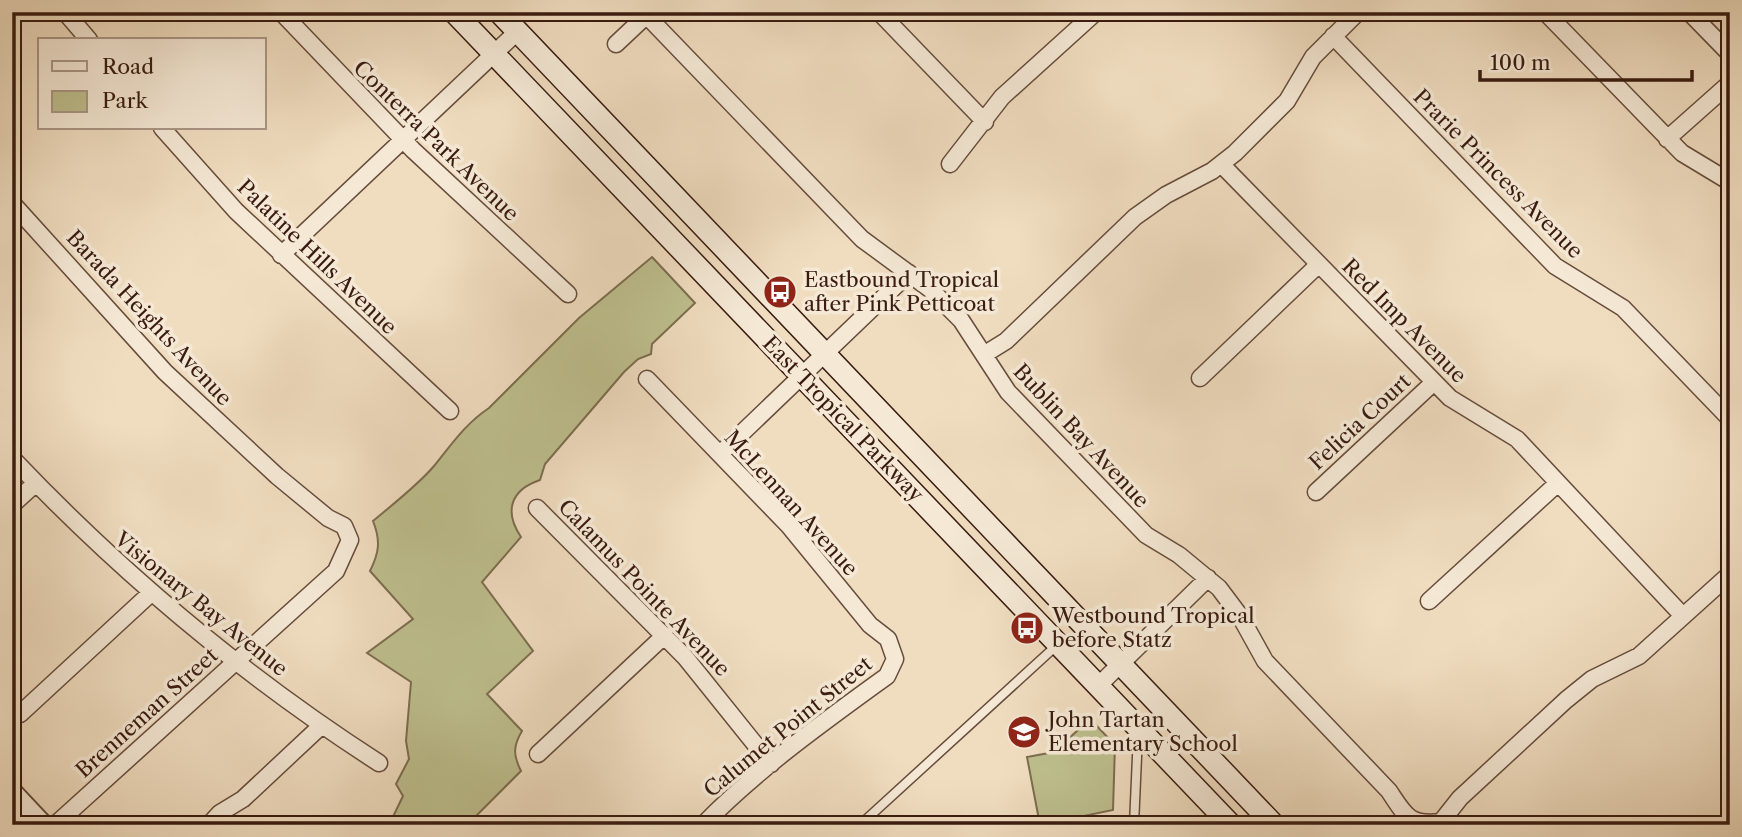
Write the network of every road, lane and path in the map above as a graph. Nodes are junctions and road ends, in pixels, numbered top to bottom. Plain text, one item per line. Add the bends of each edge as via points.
1 (281, 12) edge
2 (454, 12) edge
3 (499, 12) edge
4 (879, 12) edge
5 (1096, 12) edge
6 (1358, 12) edge
7 (1545, 12) edge
8 (1689, 12) edge
9 (649, 14) edge
10 (73, 15) edge
11 (517, 32) junction
12 (1333, 36) junction
13 (88, 38) edge
14 (616, 44) dead end
15 (494, 54) junction
16 (1730, 54) edge
17 (1730, 83) edge
18 (985, 122) junction
19 (164, 130) edge
20 (1667, 139) junction
21 (403, 140) junction
22 (950, 164) dead end
23 (1221, 164) junction
24 (1730, 182) edge
25 (12, 203) edge
26 (281, 255) junction
27 (1318, 265) junction
28 (909, 273) junction
29 (568, 295) dead end
30 (985, 354) junction
31 (813, 365) junction
32 (1200, 378) dead end
33 (647, 379) dead end
34 (1433, 383) junction
35 (450, 411) dead end
36 (1730, 419) edge
37 (720, 454) junction
38 (12, 458) edge
39 (36, 483) junction
40 (1558, 483) junction
41 (1316, 492) dead end
42 (12, 505) edge
43 (537, 508) dead end
44 (350, 540) joint
45 (1730, 574) edge
46 (1208, 578) junction
47 (151, 593) junction
48 (1429, 600) dead end
49 (1683, 616) junction
50 (665, 635) junction
51 (1058, 644) junction
52 (895, 659) joint
53 (235, 662) junction
54 (1121, 664) junction
55 (1098, 686) junction
56 (20, 714) dead end
57 (321, 726) junction
58 (1138, 728) junction
59 (538, 754) dead end
60 (379, 763) dead end
61 (771, 764) junction
62 (12, 792) edge
63 (43, 825) edge
64 (55, 825) edge
65 (209, 825) edge
66 (703, 825) edge
67 (860, 825) edge
68 (1134, 825) edge
69 (1231, 825) edge
70 (1274, 825) edge
71 (1423, 825) edge

1 - 21 street, Conterra Park Avenue
2 - 15 main road, East Tropical Parkway
3 - 11 main road, East Tropical Parkway
4 - 18 street
5 - 18 street via 1002,97
6 - 12 street
7 - 20 street
8 - 16 street
9 - 14 street
9 - 28 street, Bublin Bay Avenue via 862,239
10 - 13 street
11 - 15 street
11 - 31 main road, East Tropical Parkway
12 - 23 street via 1287,101
12 - 36 street, Prarie Princess Avenue via 1547,259 1623,309
15 - 21 street
15 - 31 main road, East Tropical Parkway
17 - 20 street
18 - 22 street
19 - 26 street, Palatine Hills Avenue
20 - 24 street via 1694,163
21 - 26 street
21 - 29 street, Conterra Park Avenue
23 - 27 street, Red Imp Avenue
23 - 30 street via 1135,217 1006,341
25 - 44 street, Barada Heights Avenue via 165,372 277,475 344,526
26 - 35 street, Palatine Hills Avenue
27 - 32 street
27 - 34 street, Red Imp Avenue
28 - 30 street, Bublin Bay Avenue via 961,320
28 - 31 street
30 - 46 street, Bublin Bay Avenue via 1008,392 1146,535
31 - 37 street
31 - 51 main road, East Tropical Parkway
31 - 54 main road, East Tropical Parkway
33 - 37 street, McLennan Avenue
34 - 40 street, Red Imp Avenue via 1517,439
34 - 41 street, Felicia Court
37 - 52 street, McLennan Avenue via 789,526 870,625 888,639
38 - 39 street, Visionary Bay Avenue
39 - 42 street
39 - 47 street, Visionary Bay Avenue
40 - 48 street
40 - 49 street, Red Imp Avenue
43 - 50 street, Calamus Pointe Avenue
44 - 53 street, Brenneman Street via 336,571
45 - 49 street
46 - 54 street
46 - 71 street, Bublin Bay Avenue via 1229,600 1265,661 1389,791 1404,815
47 - 53 street, Visionary Bay Avenue
47 - 56 street
49 - 71 street via 1639,656 1592,679 1566,700 1460,798 1441,822
50 - 59 street
50 - 61 street, Calamus Pointe Avenue
51 - 55 main road, East Tropical Parkway
51 - 67 lane
52 - 61 street, Calumet Point Street via 887,676
53 - 57 street, Visionary Bay Avenue
53 - 64 street, Brenneman Street
54 - 55 street
54 - 70 main road, East Tropical Parkway
55 - 58 main road, East Tropical Parkway
57 - 60 street, Visionary Bay Avenue
57 - 65 street
58 - 68 lane
58 - 69 main road, East Tropical Parkway
61 - 66 street, Calumet Point Street
62 - 63 street

